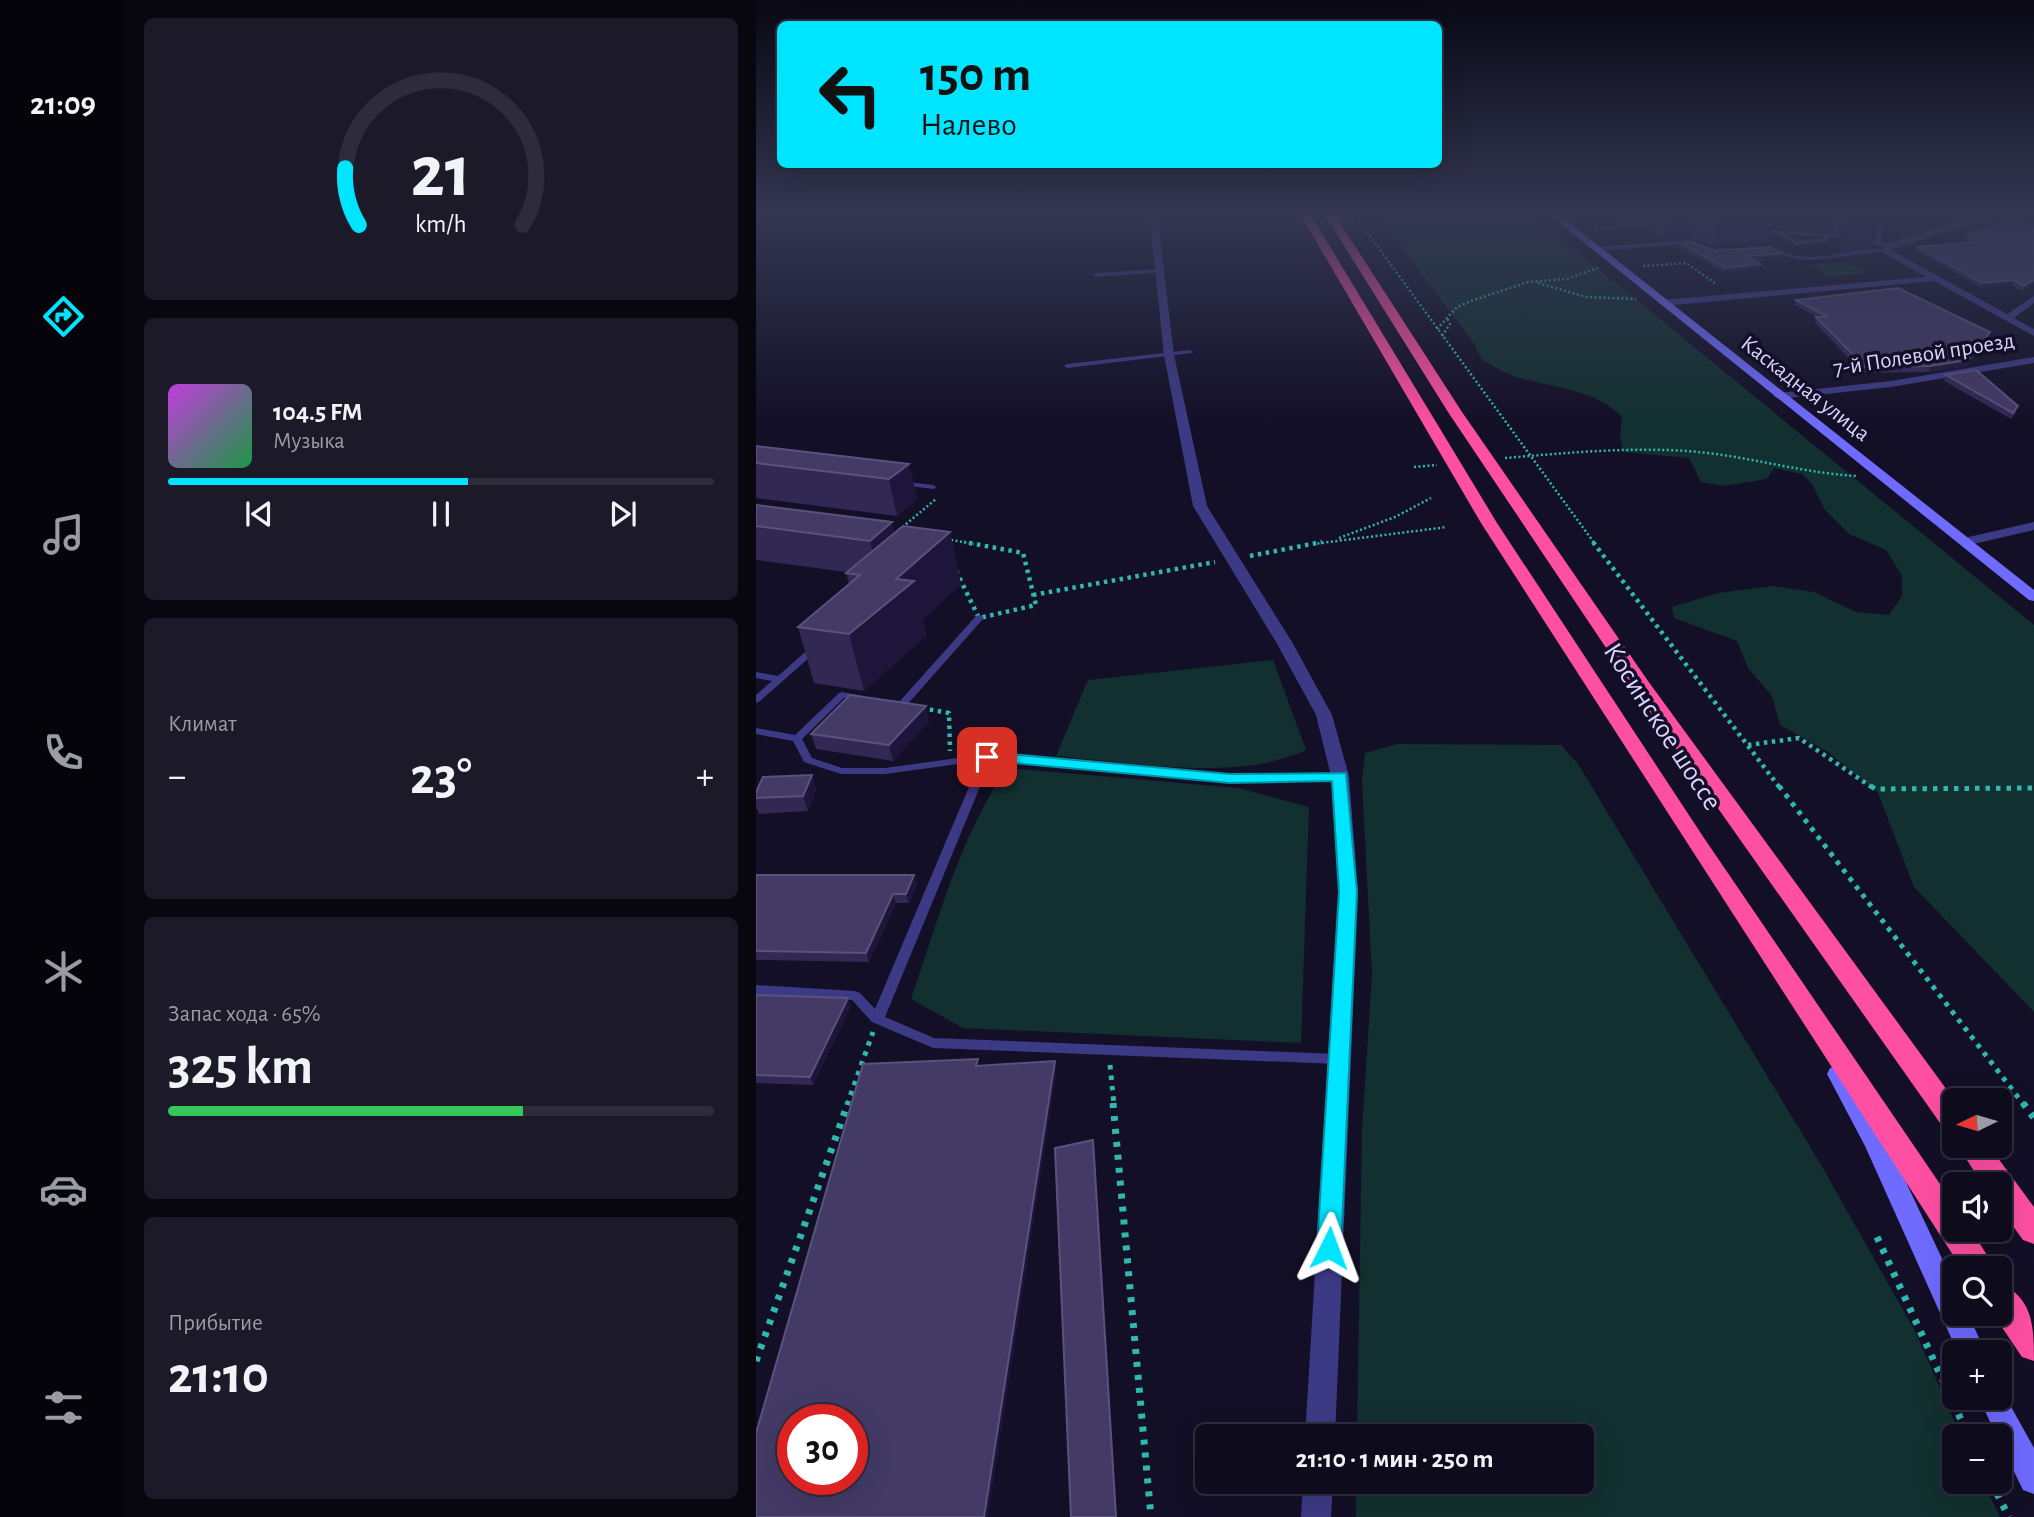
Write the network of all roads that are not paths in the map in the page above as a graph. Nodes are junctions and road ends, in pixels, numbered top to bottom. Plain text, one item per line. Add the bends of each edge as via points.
1 (1163, 283) edge
2 (1346, 283) edge
3 (1373, 283) edge
4 (1638, 283) edge
5 (1894, 283) edge
6 (1940, 283) edge
7 (2034, 299) edge
8 (1663, 303) junction
9 (2007, 318) junction
10 (2034, 333) edge
11 (1190, 352) dead end
12 (1169, 355) junction
13 (2034, 360) edge
14 (1067, 366) dead end
15 (1779, 396) junction
16 (892, 482) edge
17 (933, 486) road end
18 (2034, 526) edge
19 (1965, 542) junction
20 (2034, 597) edge
21 (979, 618) road end
22 (819, 644) edge
23 (756, 675) edge
24 (779, 679) junction
25 (866, 699) edge
26 (756, 700) edge
27 (878, 700) edge
28 (756, 731) edge
29 (797, 738) junction
30 (987, 757) junction
31 (1340, 776) junction
32 (756, 990) edge
33 (1797, 997) junction
34 (877, 1019) junction
35 (1338, 1059) junction
36 (1942, 1105) edge
37 (1981, 1158) edge
38 (1989, 1158) edge
39 (2034, 1206) edge
40 (2034, 1231) edge
41 (1971, 1256) edge
42 (2012, 1315) edge
43 (1966, 1340) edge
44 (2034, 1346) edge
45 (1999, 1410) edge
46 (1321, 1424) edge
47 (2034, 1479) edge
48 (1317, 1494) edge
49 (1316, 1517) edge

1 - 12 street
2 - 33 highway, Косинское шоссе via 1489,523
3 - 36 highway, Косинское шоссе via 1455,412 1642,685
4 - 8 street, Каскадная улица
5 - 8 street
6 - 9 street
7 - 9 street
8 - 15 street, Каскадная улица
9 - 10 street
11 - 12 lane
12 - 14 lane
12 - 31 street via 1200,506 1324,715
13 - 15 street, 7-й Полевой проезд via 1891,384
15 - 19 street, Каскадная улица
16 - 17 lane
18 - 19 street
19 - 20 street, Каскадная улица
21 - 27 lane via 902,704
22 - 24 lane
23 - 24 lane
24 - 26 lane
25 - 29 lane via 842,695
28 - 29 lane
29 - 30 lane via 808,760 841,771 886,771
30 - 31 lane via 1230,778
30 - 34 lane
31 - 35 street via 1348,892
32 - 34 lane via 855,996
33 - 41 highway, Косинское шоссе
33 - 43 street via 1876,1144
34 - 35 lane via 933,1043
35 - 46 street
37 - 40 highway
38 - 39 street
42 - 44 highway
45 - 47 street
48 - 49 street

